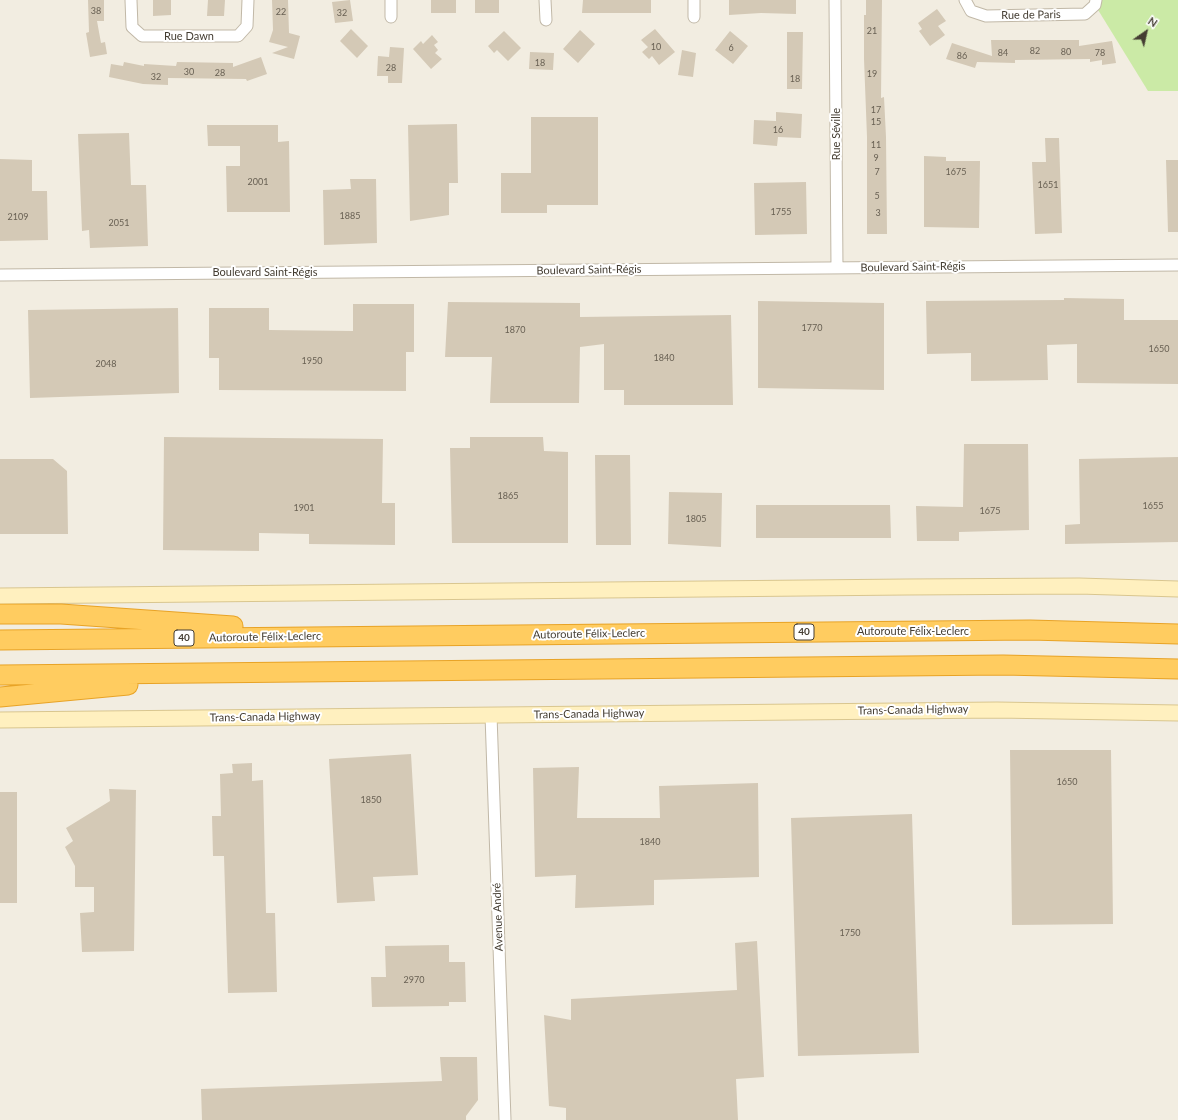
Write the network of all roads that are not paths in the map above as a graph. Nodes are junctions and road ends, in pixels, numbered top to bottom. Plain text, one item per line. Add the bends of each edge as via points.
1 (130, 0) edge
2 (248, 0) edge
3 (391, 0) edge
4 (545, 0) edge
5 (694, 0) edge
6 (835, 0) edge
7 (965, 0) edge
8 (1096, 0) edge
9 (391, 17) dead end
10 (694, 17) dead end
11 (546, 20) dead end
12 (1178, 265) edge
13 (837, 268) junction
14 (0, 275) edge
15 (1178, 589) edge
16 (0, 596) edge
17 (0, 614) edge
18 (1178, 634) edge
19 (368, 636) junction
20 (0, 640) edge
21 (1178, 669) edge
22 (264, 672) junction
23 (0, 675) edge
24 (0, 697) edge
25 (1178, 713) edge
26 (491, 715) junction
27 (0, 720) edge
28 (504, 1120) edge

1 - 2 street, Rue Dawn via 132,27 142,36 238,36 247,26
3 - 9 street
4 - 11 street
5 - 10 street
6 - 13 street, Rue Séville
7 - 8 street, Rue de Paris via 971,11 986,16 1085,14 1095,5
12 - 13 street, Boulevard Saint-Régis
13 - 14 street, Boulevard Saint-Régis
15 - 16 main road via 907,586
17 - 19 highway via 61,614
18 - 19 highway, Autoroute Félix-Leclerc / 40 via 1023,630
19 - 20 highway, Autoroute Félix-Leclerc / 40
21 - 22 highway via 1003,665
22 - 23 highway
22 - 24 highway
25 - 26 main road, Trans-Canada Highway via 1013,710
26 - 27 main road, Trans-Canada Highway
26 - 28 street, Avenue André

